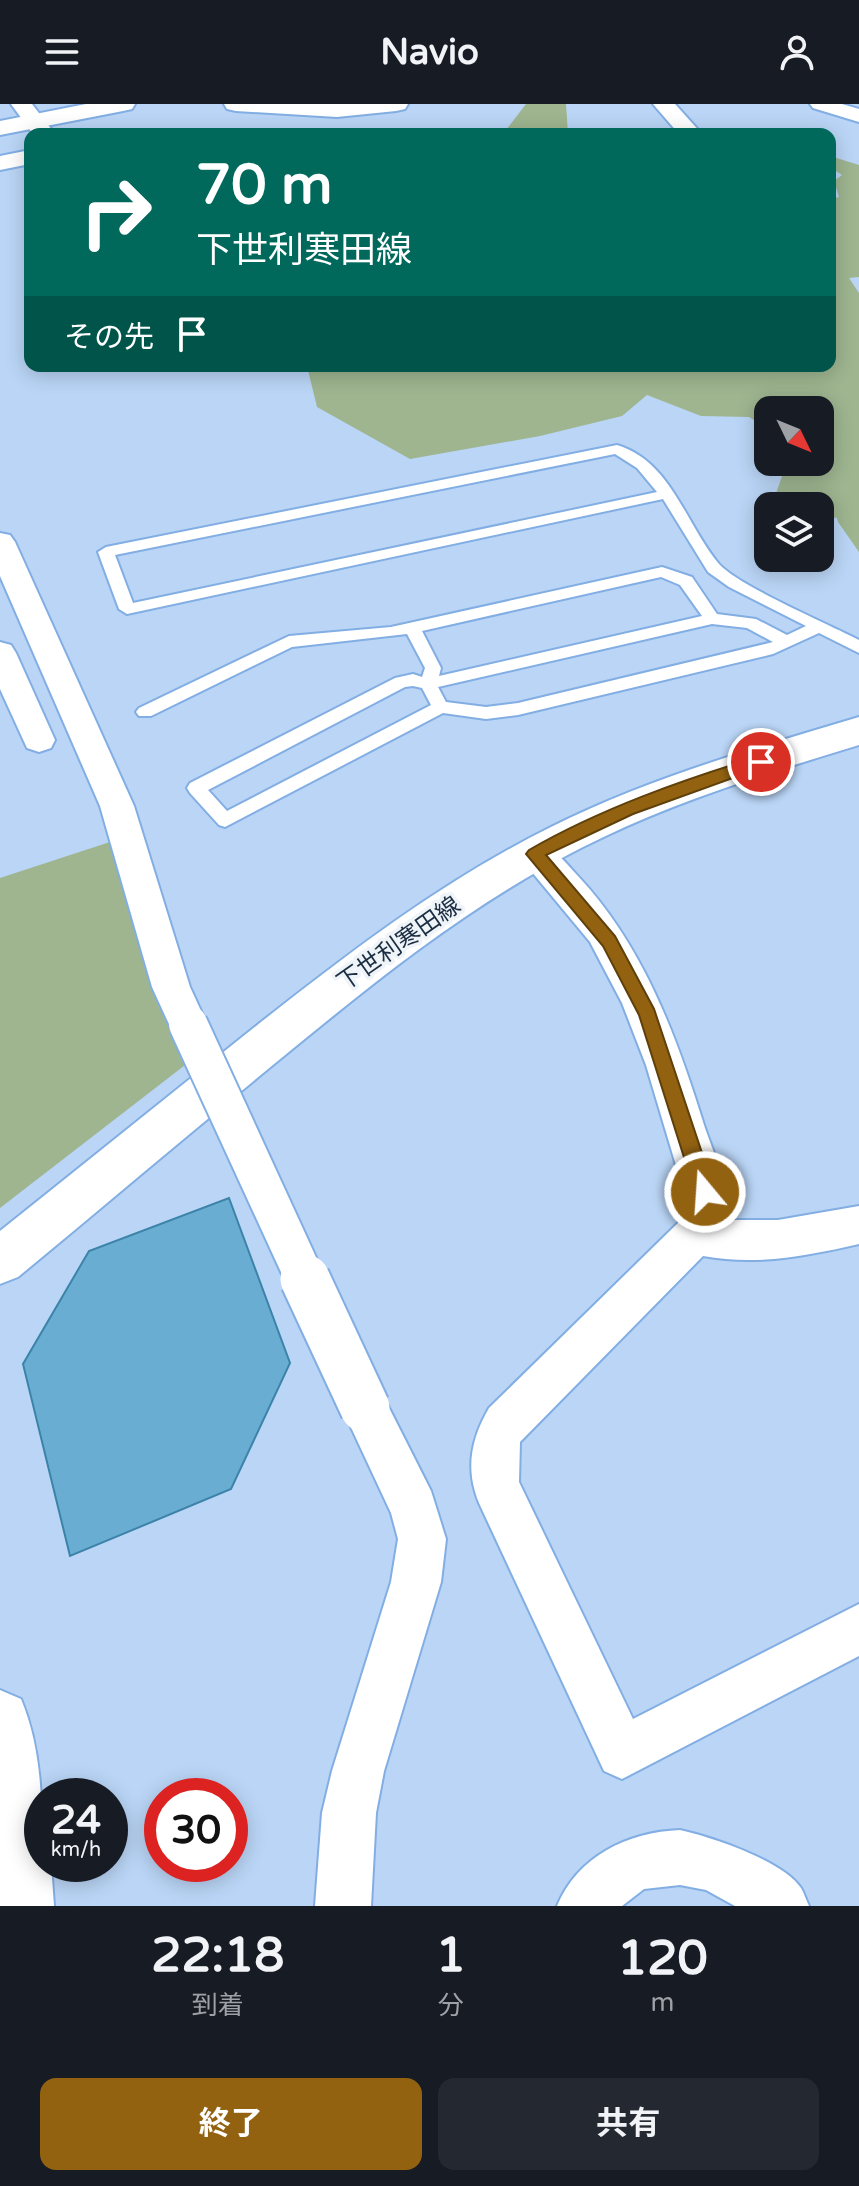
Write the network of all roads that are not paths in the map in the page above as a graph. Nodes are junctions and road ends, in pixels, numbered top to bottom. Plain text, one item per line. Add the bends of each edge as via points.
1 (123, 104) edge
2 (236, 104) edge
3 (396, 104) edge
4 (663, 104) edge
5 (820, 104) edge
6 (859, 116) edge
7 (33, 120) edge
8 (0, 128) edge
9 (685, 128) edge
10 (24, 158) edge
11 (0, 163) edge
12 (667, 494) junction
13 (0, 542) edge
14 (712, 619) junction
15 (819, 627) junction
16 (412, 628) junction
17 (787, 642) junction
18 (859, 647) edge
19 (0, 653) edge
20 (428, 684) junction
21 (441, 707) junction
22 (145, 712) dead end
23 (859, 731) edge
24 (39, 740) dead end
25 (535, 854) junction
26 (859, 1225) edge
27 (695, 1235) junction
28 (0, 1261) edge
29 (859, 1629) edge
30 (0, 1720) edge
31 (22, 1906) edge
32 (343, 1906) edge
33 (585, 1906) edge
34 (781, 1906) edge

1 - 7 main road
2 - 3 main road via 337,110
4 - 9 street
5 - 6 street
7 - 8 main road
10 - 11 street
12 - 12 lane via 642,465 617,449 106,552 127,609
12 - 15 lane via 714,568
13 - 32 street, bridge via 117,806 171,987 414,1508 422,1539 416,1582 358,1771 349,1813
14 - 16 lane via 686,581 662,572
14 - 17 lane via 750,623
14 - 20 lane
15 - 17 lane
15 - 18 lane
16 - 20 lane via 433,668
16 - 22 lane via 289,642
17 - 21 lane via 518,709 486,713
19 - 24 street
20 - 21 lane
20 - 21 lane via 401,682 196,788 225,820
23 - 25 main road, 下世利寒田線 via 686,787
25 - 27 street via 609,941 648,1015 705,1192 703,1223
25 - 28 main road, 下世利寒田線 via 372,958
26 - 27 street via 758,1244
27 - 29 street via 505,1424 493,1471 496,1486 622,1753
30 - 31 main road via 17,1826
33 - 34 street via 615,1874 656,1857 727,1868

